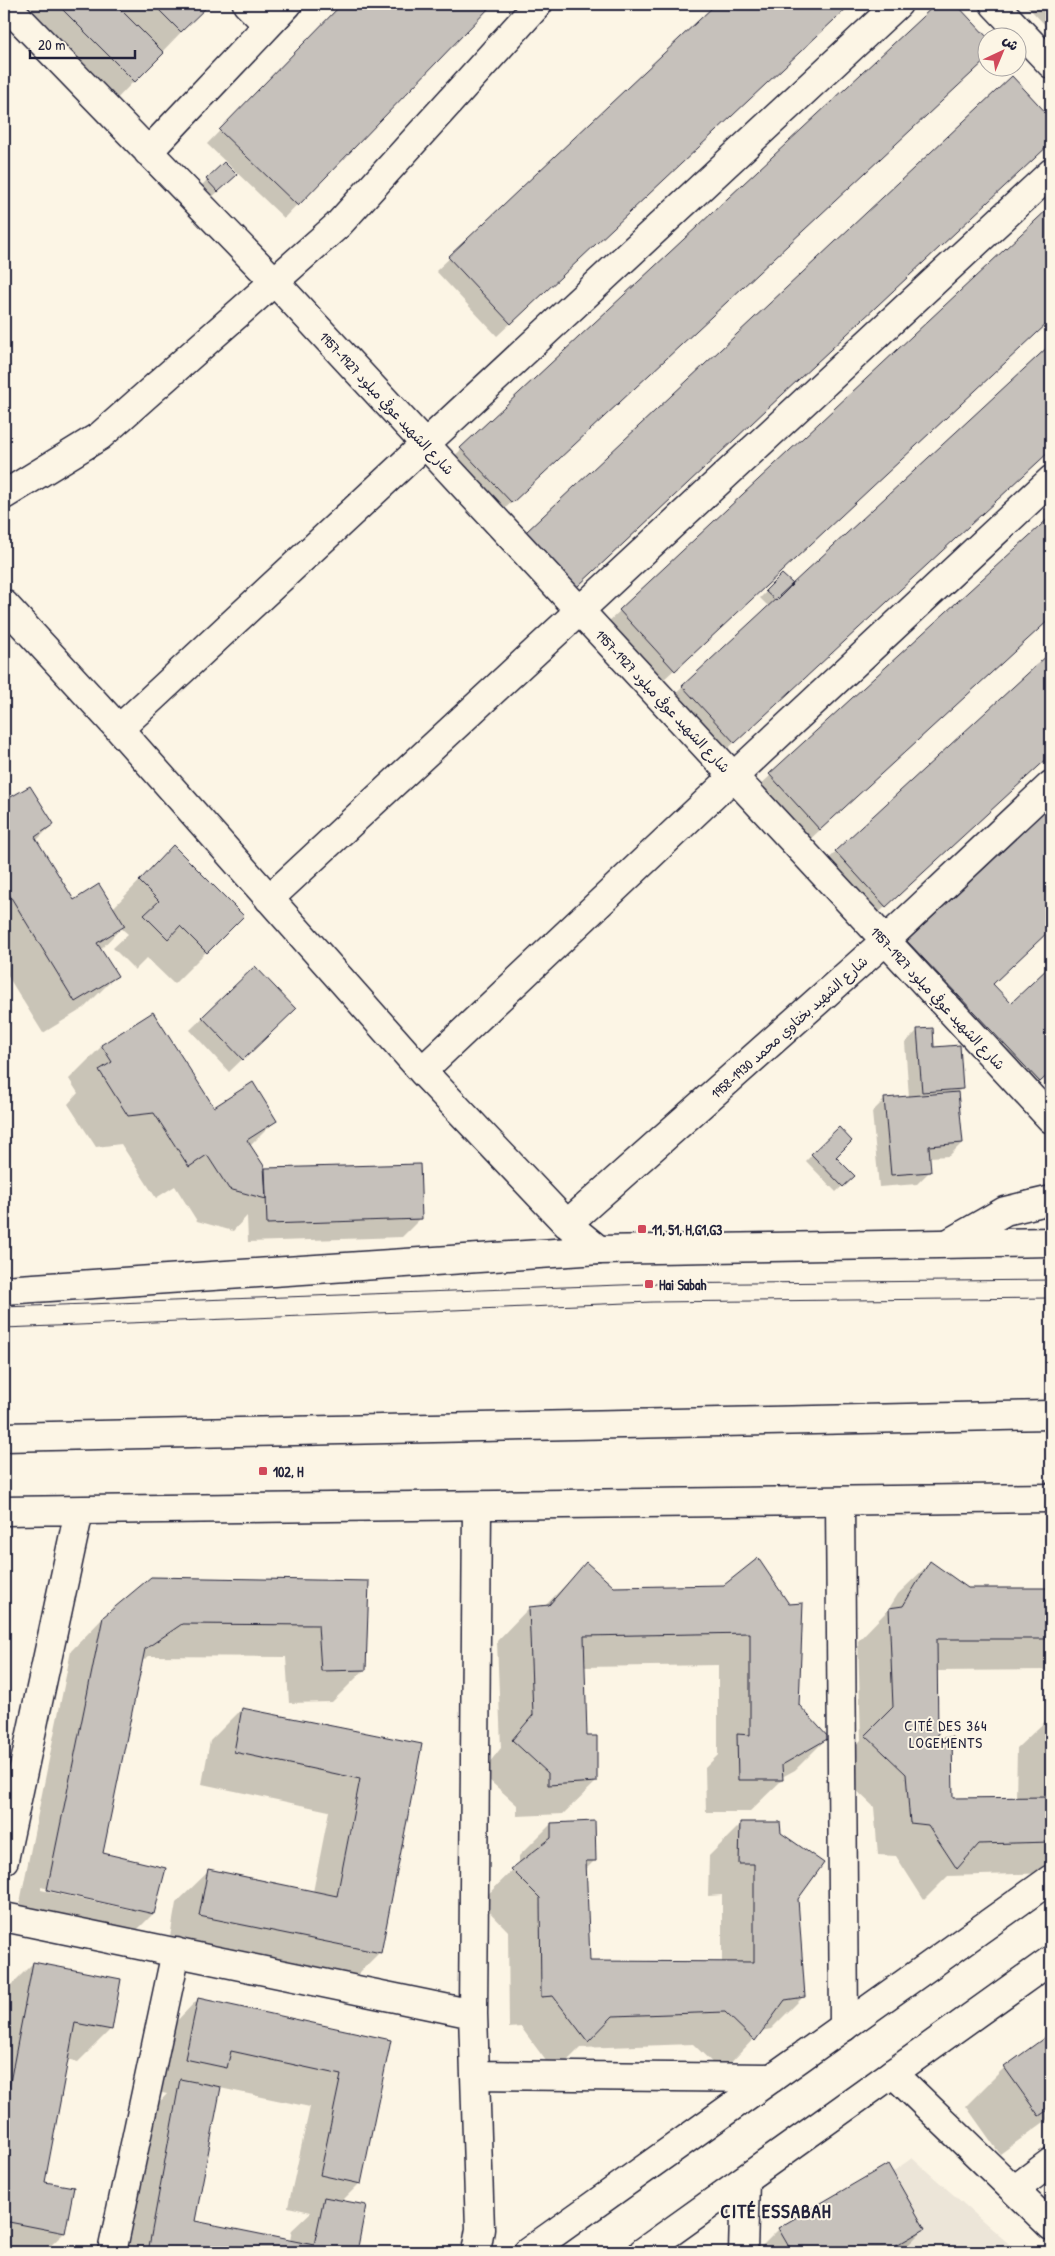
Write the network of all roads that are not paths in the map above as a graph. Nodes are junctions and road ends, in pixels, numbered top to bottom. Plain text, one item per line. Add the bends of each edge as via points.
1 (5, 4) edge
2 (247, 4) edge
3 (288, 4) edge
4 (538, 4) edge
5 (898, 4) edge
6 (994, 4) edge
7 (268, 25) junction
8 (1051, 64) edge
9 (148, 152) junction
10 (1051, 173) edge
11 (274, 281) junction
12 (424, 443) junction
13 (1051, 480) edge
14 (4, 495) edge
15 (4, 604) edge
16 (579, 610) junction
17 (119, 729) junction
18 (733, 776) junction
19 (1051, 785) edge
20 (269, 899) junction
21 (885, 941) junction
22 (422, 1071) junction
23 (1047, 1106) edge
24 (1051, 1200) edge
25 (567, 1224) junction
26 (1051, 1242) edge
27 (948, 1243) junction
28 (599, 1250) junction
29 (4, 1290) edge
30 (1051, 1415) edge
31 (4, 1437) edge
32 (1051, 1498) edge
33 (840, 1501) junction
34 (477, 1506) junction
35 (4, 1511) edge
36 (79, 1511) junction
37 (4, 1860) edge
38 (1051, 1879) edge
39 (4, 1917) edge
40 (176, 1952) junction
41 (1051, 1960) edge
42 (474, 2014) junction
43 (844, 2027) junction
44 (893, 2073) junction
45 (475, 2076) junction
46 (772, 2078) junction
47 (1051, 2162) edge
48 (745, 2180) junction
49 (1014, 2190) junction
50 (1051, 2226) edge
51 (112, 2252) edge
52 (476, 2252) edge
53 (528, 2252) edge
54 (643, 2252) edge
55 (743, 2252) edge

1 - 9 street, شارع الشهيد عوفي ميلود 1927-1957
2 - 7 street
3 - 7 street
4 - 11 street via 338,225
5 - 12 street
6 - 8 street
7 - 9 street
9 - 11 street, شارع الشهيد عوفي ميلود 1927-1957
10 - 16 street
11 - 12 street, شارع الشهيد عوفي ميلود 1927-1957
11 - 14 street via 100,436
12 - 16 street, شارع الشهيد عوفي ميلود 1927-1957
12 - 17 street
13 - 18 street
15 - 17 street
16 - 18 street, شارع الشهيد عوفي ميلود 1927-1957
16 - 20 street
17 - 20 street
18 - 21 street, شارع الشهيد عوفي ميلود 1927-1957
18 - 22 street
19 - 21 street, شارع الشهيد بختاوي محمد 1930-1958
20 - 22 street
21 - 23 street, شارع الشهيد عوفي ميلود 1927-1957
21 - 25 street, شارع الشهيد بختاوي محمد 1930-1958
22 - 25 street
24 - 27 street via 1005,1211
25 - 28 street
26 - 27 street
27 - 28 street
28 - 29 street
30 - 31 street
32 - 33 street
33 - 34 street
33 - 43 street
34 - 36 street
34 - 42 street
35 - 36 street
36 - 37 street
38 - 43 street
39 - 40 street
40 - 42 street
40 - 51 street
41 - 44 street
42 - 45 street
43 - 46 street
44 - 48 street
44 - 49 street
45 - 46 street
45 - 52 street via 480,2229
46 - 53 street
47 - 49 street
48 - 54 street
48 - 55 street
49 - 50 street

